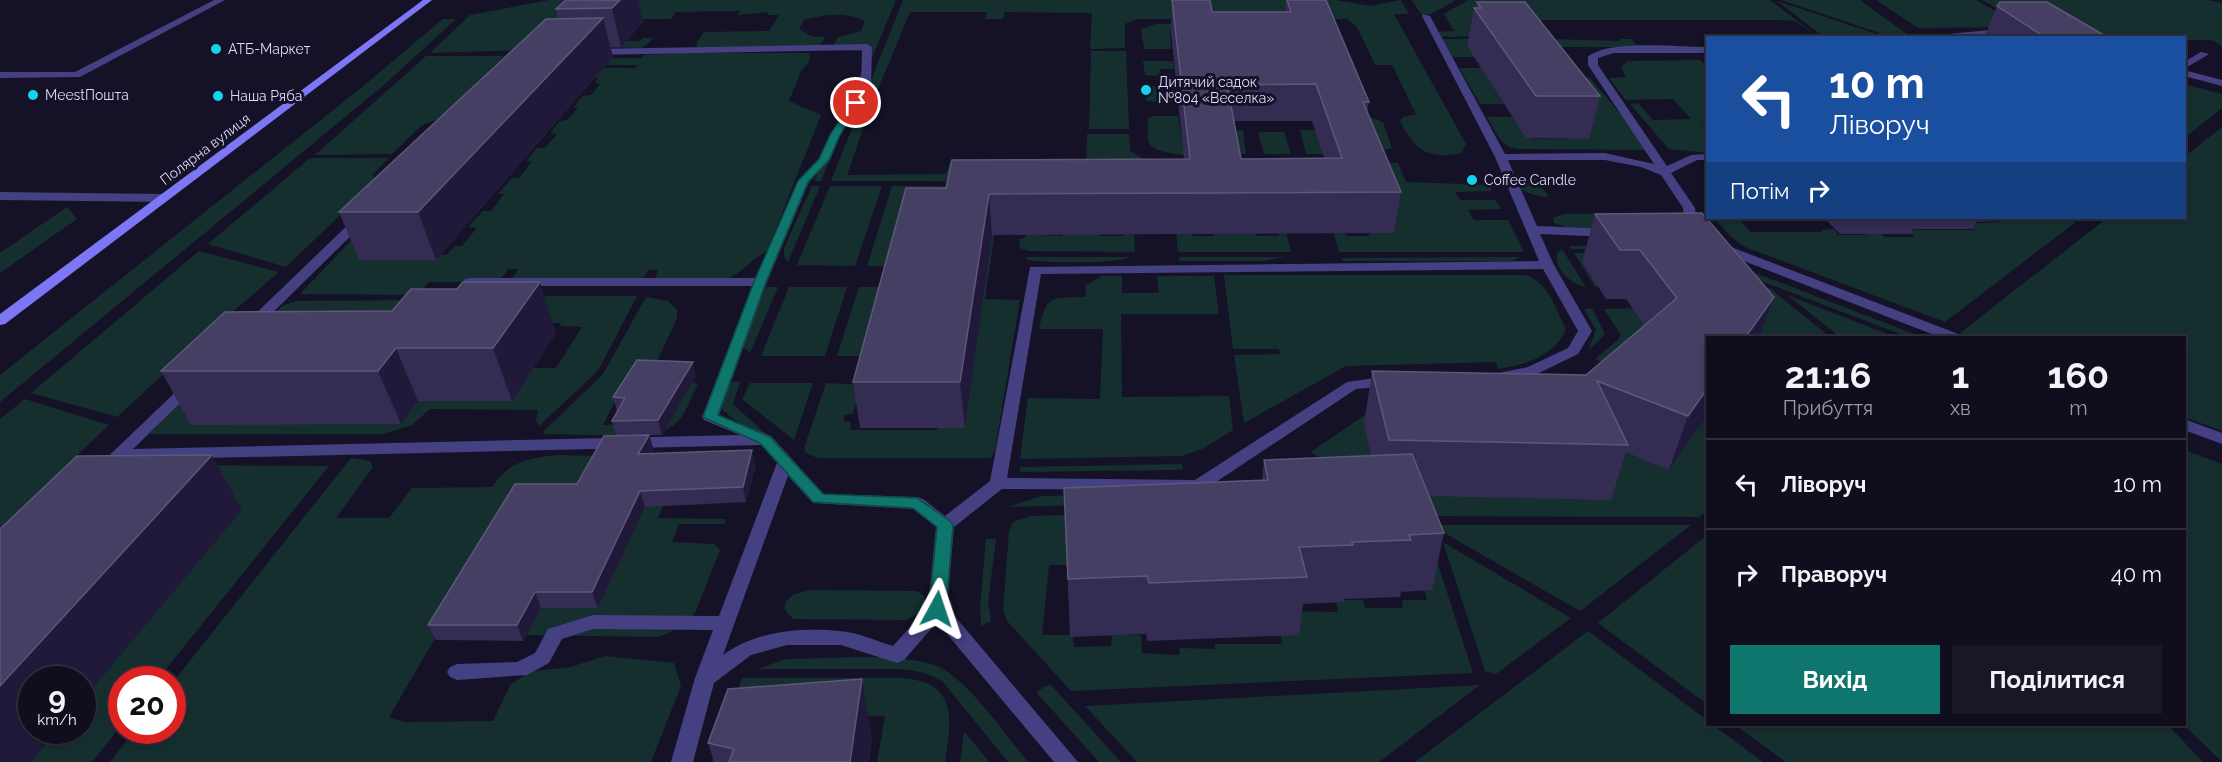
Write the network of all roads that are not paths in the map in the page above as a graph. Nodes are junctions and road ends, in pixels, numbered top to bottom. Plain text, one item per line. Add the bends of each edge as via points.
1 (221, 0) edge
2 (428, 0) edge
3 (1426, 16) dead end
4 (1959, 36) edge
5 (2012, 36) edge
6 (1706, 50) edge
7 (576, 53) edge
8 (2204, 54) dead end
9 (2186, 71) edge
10 (0, 75) edge
11 (2222, 83) edge
12 (1501, 157) junction
13 (1706, 157) edge
14 (1664, 172) junction
15 (0, 196) edge
16 (165, 198) junction
17 (371, 209) edge
18 (1532, 230) junction
19 (1624, 233) edge
20 (1547, 265) junction
21 (760, 282) junction
22 (455, 298) edge
23 (0, 321) edge
24 (244, 332) edge
25 (1951, 336) edge
26 (202, 373) edge
27 (1410, 379) edge
28 (1484, 380) edge
29 (2186, 425) edge
30 (2222, 439) edge
31 (765, 440) junction
32 (118, 455) junction
33 (785, 462) junction
34 (93, 480) edge
35 (998, 483) junction
36 (945, 525) junction
37 (937, 609) junction
38 (725, 623) junction
39 (457, 672) dead end
40 (705, 679) junction
41 (682, 762) edge
42 (1067, 762) edge

1 - 10 lane via 77,75
2 - 16 main road, Полярна вулиця
3 - 12 lane
4 - 5 lane
6 - 14 lane via 1614,50 1593,57 1593,65
7 - 21 lane via 867,47 866,87 824,160 804,181
8 - 9 lane
9 - 11 lane
12 - 14 lane via 1613,156 1640,161
12 - 18 lane
13 - 14 lane via 1695,157
14 - 25 lane via 1689,208 1686,236
15 - 16 lane
16 - 23 main road, Полярна вулиця
17 - 24 lane
18 - 19 lane
18 - 20 lane
20 - 28 lane via 1585,331 1573,351 1563,356 1532,371
20 - 35 lane via 1035,270
21 - 22 lane via 470,282
21 - 31 lane via 710,417
26 - 32 lane
27 - 35 lane via 1352,385 1198,486
29 - 30 lane
31 - 32 lane
31 - 33 lane
32 - 34 lane
33 - 36 lane via 819,499 917,503
33 - 38 lane
35 - 36 lane
36 - 37 lane
37 - 40 lane via 897,655 841,638 787,638 745,649
37 - 42 lane
38 - 39 lane via 593,622 555,634 542,658 520,670
38 - 40 lane
40 - 41 lane

